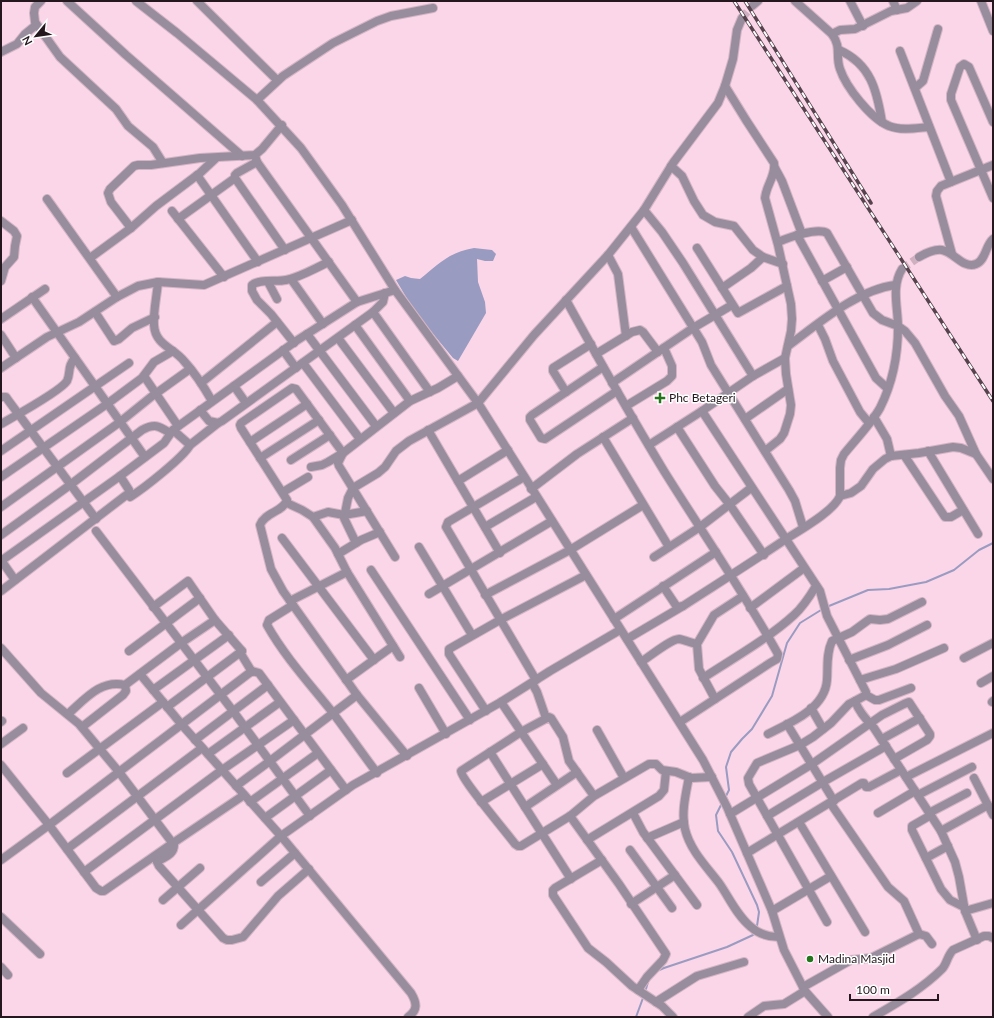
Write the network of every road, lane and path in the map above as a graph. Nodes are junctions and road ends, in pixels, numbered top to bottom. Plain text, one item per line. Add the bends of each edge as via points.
1 (41, 1) edge
2 (67, 1) edge
3 (136, 1) edge
4 (197, 1) edge
5 (795, 1) edge
6 (850, 1) edge
7 (892, 1) edge
8 (917, 1) edge
9 (981, 1) edge
10 (432, 8) dead end
11 (897, 10) junction
12 (742, 18) tunnel mouth
13 (36, 25) junction
14 (863, 26) junction
15 (992, 27) edge
16 (938, 29) dead end
17 (832, 34) junction
18 (839, 50) junction
19 (900, 51) dead end
20 (1, 52) edge
21 (277, 80) junction
22 (725, 86) junction
23 (915, 88) junction
24 (258, 100) junction
25 (882, 122) junction
26 (993, 122) edge
27 (282, 125) junction
28 (929, 127) junction
29 (242, 156) junction
30 (216, 158) junction
31 (256, 159) junction
32 (162, 163) junction
33 (993, 165) edge
34 (671, 166) junction
35 (775, 168) junction
36 (980, 170) junction
37 (197, 175) junction
38 (235, 178) junction
39 (951, 182) junction
40 (211, 195) junction
41 (993, 198) edge
42 (47, 199) dead end
43 (644, 210) junction
44 (172, 211) dead end
45 (178, 219) junction
46 (352, 220) junction
47 (1, 221) edge
48 (631, 227) junction
49 (131, 228) junction
50 (800, 235) junction
51 (312, 238) junction
52 (993, 239) edge
53 (778, 242) junction
54 (697, 248) dead end
55 (285, 250) junction
56 (952, 254) junction
57 (608, 255) junction
58 (763, 257) junction
59 (919, 257) tunnel mouth
60 (90, 258) junction
61 (258, 262) junction
62 (329, 262) junction
63 (782, 264) junction
64 (847, 267) junction
65 (902, 269) tunnel mouth
66 (224, 277) junction
67 (291, 279) junction
68 (1, 281) edge
69 (822, 281) junction
70 (158, 282) junction
71 (268, 282) junction
72 (787, 286) junction
73 (895, 286) junction
74 (722, 288) junction
75 (45, 289) dead end
76 (395, 290) junction
77 (385, 293) junction
78 (864, 296) junction
79 (117, 297) junction
80 (32, 298) junction
81 (277, 299) dead end
82 (566, 300) junction
83 (357, 302) junction
84 (732, 305) junction
85 (837, 310) junction
86 (95, 312) junction
87 (373, 312) junction
88 (716, 314) junction
89 (154, 317) junction
90 (1, 319) edge
91 (277, 322) junction
92 (323, 324) junction
93 (818, 324) junction
94 (355, 325) junction
95 (898, 326) junction
96 (693, 328) junction
97 (56, 332) junction
98 (307, 334) junction
99 (1, 336) edge
100 (626, 336) junction
101 (338, 338) junction
102 (294, 343) junction
103 (591, 344) junction
104 (788, 346) junction
105 (284, 350) junction
106 (661, 350) junction
107 (173, 351) junction
108 (320, 351) junction
109 (596, 354) junction
110 (16, 358) junction
111 (75, 358) junction
112 (785, 358) junction
113 (129, 363) dead end
114 (300, 366) junction
115 (603, 367) junction
116 (1, 368) edge
117 (190, 369) junction
118 (144, 376) junction
119 (458, 376) junction
120 (753, 376) junction
121 (201, 383) junction
122 (612, 383) junction
123 (95, 386) junction
124 (234, 386) junction
125 (887, 388) junction
126 (788, 389) junction
127 (617, 391) junction
128 (430, 392) junction
129 (566, 392) junction
130 (156, 393) junction
131 (728, 393) junction
132 (1, 396) edge
133 (212, 401) junction
134 (410, 401) junction
135 (246, 403) junction
136 (478, 403) junction
137 (107, 404) junction
138 (307, 404) junction
139 (626, 406) junction
140 (200, 410) junction
141 (702, 411) junction
142 (394, 413) junction
143 (18, 414) junction
144 (633, 418) junction
145 (745, 419) junction
146 (318, 420) junction
147 (871, 420) junction
148 (120, 422) junction
149 (218, 423) junction
150 (1, 424) edge
151 (376, 426) junction
152 (677, 427) junction
153 (174, 430) junction
154 (428, 430) junction
155 (31, 431) junction
156 (330, 435) junction
157 (603, 437) junction
158 (132, 439) junction
159 (360, 439) junction
160 (250, 442) junction
161 (190, 445) junction
162 (649, 445) junction
163 (44, 448) junction
164 (1, 450) edge
165 (508, 450) junction
166 (765, 451) junction
167 (928, 451) junction
168 (976, 454) junction
169 (904, 455) junction
170 (891, 456) junction
171 (145, 457) junction
172 (341, 457) junction
173 (291, 460) dead end
174 (263, 463) junction
175 (57, 466) junction
176 (311, 467) dead end
177 (120, 476) junction
178 (1, 477) edge
179 (308, 477) dead end
180 (524, 477) junction
181 (993, 479) edge
182 (458, 481) junction
183 (70, 485) junction
184 (353, 488) junction
185 (531, 488) junction
186 (751, 488) junction
187 (283, 492) junction
188 (130, 496) dead end
189 (840, 496) junction
190 (536, 497) junction
191 (83, 502) junction
192 (287, 503) junction
193 (644, 505) junction
194 (730, 505) junction
195 (1, 507) edge
196 (473, 507) junction
197 (963, 510) junction
198 (367, 511) junction
199 (344, 515) junction
200 (313, 518) junction
201 (96, 519) junction
202 (552, 521) junction
203 (485, 527) junction
204 (700, 527) junction
205 (803, 527) junction
206 (96, 531) dead end
207 (380, 532) junction
208 (978, 534) dead end
209 (1, 535) edge
210 (282, 538) dead end
211 (785, 540) junction
212 (356, 543) junction
213 (420, 547) dead end
214 (669, 548) junction
215 (570, 550) junction
216 (500, 552) junction
217 (716, 552) junction
218 (338, 554) junction
219 (764, 555) junction
220 (395, 557) dead end
221 (654, 557) dead end
222 (1, 561) edge
223 (804, 568) junction
224 (371, 570) dead end
225 (471, 571) junction
226 (347, 572) junction
227 (586, 575) junction
228 (731, 576) junction
229 (15, 580) junction
230 (319, 586) junction
231 (443, 586) junction
232 (663, 586) junction
233 (816, 586) junction
234 (1, 591) edge
235 (429, 594) dead end
236 (485, 595) junction
237 (743, 596) junction
238 (200, 598) junction
239 (922, 602) dead end
240 (292, 603) junction
241 (683, 606) junction
242 (153, 607) junction
243 (750, 608) junction
244 (614, 618) junction
245 (216, 620) junction
246 (500, 620) junction
247 (166, 624) junction
248 (927, 625) dead end
249 (620, 630) junction
250 (228, 635) junction
251 (472, 635) junction
252 (767, 636) junction
253 (838, 638) junction
254 (627, 639) junction
255 (181, 643) junction
256 (993, 643) edge
257 (697, 644) junction
258 (393, 646) junction
259 (1, 648) edge
260 (944, 648) dead end
261 (242, 651) junction
262 (129, 652) dead end
263 (400, 657) dead end
264 (964, 658) dead end
265 (194, 660) junction
266 (374, 660) junction
267 (849, 660) junction
268 (641, 662) junction
269 (252, 671) junction
270 (140, 674) junction
271 (993, 676) edge
272 (206, 677) junction
273 (703, 678) junction
274 (346, 680) junction
275 (860, 680) junction
276 (534, 681) junction
277 (980, 683) dead end
278 (125, 685) junction
279 (268, 685) junction
280 (419, 688) dead end
281 (911, 688) dead end
282 (153, 690) junction
283 (357, 694) junction
284 (866, 694) junction
285 (220, 695) junction
286 (715, 699) junction
287 (855, 701) junction
288 (280, 702) junction
289 (501, 702) junction
290 (165, 705) junction
291 (811, 708) junction
292 (233, 711) junction
293 (486, 711) junction
294 (333, 713) junction
295 (68, 714) junction
296 (546, 718) junction
297 (920, 718) junction
298 (294, 720) junction
299 (470, 720) junction
300 (680, 722) junction
301 (787, 724) junction
302 (870, 724) junction
303 (182, 725) junction
304 (82, 727) junction
305 (245, 727) junction
306 (23, 728) dead end
307 (823, 729) junction
308 (597, 730) dead end
309 (521, 732) junction
310 (993, 733) edge
311 (446, 734) junction
312 (768, 734) dead end
313 (305, 735) junction
314 (195, 740) junction
315 (884, 743) junction
316 (1, 744) edge
317 (258, 745) junction
318 (800, 745) junction
319 (202, 748) junction
320 (100, 749) junction
321 (490, 752) junction
322 (318, 753) junction
323 (208, 754) junction
324 (407, 756) junction
325 (894, 759) junction
326 (270, 761) junction
327 (543, 764) junction
328 (812, 764) junction
329 (1, 766) edge
330 (972, 767) dead end
331 (222, 770) junction
332 (331, 770) junction
333 (901, 770) junction
334 (666, 771) junction
335 (119, 772) junction
336 (577, 772) junction
337 (67, 773) dead end
338 (377, 773) junction
339 (689, 777) junction
340 (712, 777) junction
341 (906, 777) junction
342 (283, 778) junction
343 (624, 778) junction
344 (974, 778) dead end
345 (823, 782) junction
346 (511, 784) junction
347 (557, 785) junction
348 (236, 786) junction
349 (346, 790) junction
350 (916, 793) junction
351 (967, 793) dead end
352 (244, 795) junction
353 (137, 796) junction
354 (296, 796) junction
355 (594, 796) junction
356 (993, 796) edge
357 (757, 798) junction
358 (834, 801) junction
359 (250, 802) junction
360 (481, 802) junction
361 (987, 803) junction
362 (525, 807) junction
363 (728, 811) junction
364 (633, 813) junction
365 (878, 813) dead end
366 (930, 814) junction
367 (993, 815) edge
368 (310, 816) junction
369 (570, 816) junction
370 (767, 816) junction
371 (265, 818) junction
372 (155, 819) junction
373 (684, 822) junction
374 (799, 822) junction
375 (49, 826) junction
376 (941, 831) junction
377 (542, 833) junction
378 (778, 835) junction
379 (281, 836) junction
380 (647, 838) junction
381 (587, 840) junction
382 (173, 843) junction
383 (948, 846) junction
384 (67, 849) junction
385 (630, 850) dead end
386 (295, 853) junction
387 (747, 854) junction
388 (926, 858) junction
389 (1, 860) edge
390 (602, 860) junction
391 (200, 868) dead end
392 (309, 869) junction
393 (84, 872) junction
394 (675, 875) junction
395 (831, 876) junction
396 (571, 879) junction
397 (261, 882) dead end
398 (178, 887) junction
399 (656, 888) junction
400 (809, 889) junction
401 (163, 900) dead end
402 (993, 903) edge
403 (631, 904) junction
404 (697, 905) dead end
405 (672, 908) dead end
406 (964, 909) junction
407 (198, 910) junction
408 (772, 911) junction
409 (1, 917) edge
410 (828, 922) dead end
411 (180, 925) dead end
412 (865, 932) dead end
413 (919, 934) junction
414 (992, 936) edge
415 (779, 937) junction
416 (977, 940) junction
417 (932, 944) dead end
418 (40, 954) dead end
419 (744, 962) dead end
420 (1, 967) edge
421 (8, 975) dead end
422 (804, 989) junction
423 (638, 990) junction
424 (656, 1002) junction
425 (408, 1017) edge
426 (673, 1017) edge
427 (748, 1017) edge
428 (828, 1017) edge
429 (873, 1017) edge

1 - 13 street via 35,7
2 - 29 street
3 - 24 street
4 - 21 street
5 - 17 street
6 - 14 street
7 - 11 street
8 - 11 street via 907,8
9 - 15 street
10 - 21 street via 377,21 333,43
11 - 14 street
12 - 22 street via 736,30 733,59
13 - 20 street via 17,44
13 - 32 street via 60,57 116,109 128,126 153,147
14 - 17 street
16 - 23 street via 923,81
17 - 18 street
18 - 25 street via 839,68 856,98
18 - 25 street via 859,63 868,75 878,97
19 - 23 street
21 - 24 street
22 - 34 street via 713,111
22 - 35 street via 770,155
23 - 28 street
24 - 27 street
25 - 28 street via 898,128
26 - 36 street via 969,67 962,65 950,97
27 - 31 street
27 - 46 street
28 - 39 street
29 - 30 street
29 - 31 street
30 - 32 street
30 - 37 street
31 - 38 street via 237,173
31 - 51 street
32 - 49 street via 134,166 108,193 111,202
33 - 36 street
34 - 43 street
34 - 58 street via 682,176 703,215 715,222 734,226 753,250
35 - 50 street
35 - 53 street via 765,191 765,198
36 - 39 street
36 - 41 street
37 - 40 street
37 - 49 street
38 - 40 street
38 - 55 street
39 - 56 street via 941,186 936,196
40 - 45 street
40 - 61 street
42 - 60 street
43 - 48 street
43 - 88 street via 662,232
44 - 45 street
45 - 66 street
46 - 51 street
46 - 76 street
47 - 68 street via 17,236 14,257 4,267
48 - 57 street
48 - 96 street
49 - 60 street
50 - 53 street
50 - 64 street via 821,231 827,233
50 - 69 street
51 - 55 street
51 - 62 street
52 - 56 street via 976,264 966,264
53 - 63 street
54 - 74 street
55 - 61 street
56 - 59 street via 935,250
57 - 82 street
57 - 100 street via 618,274
58 - 63 street
58 - 74 street
60 - 79 street
61 - 66 street
62 - 67 street
62 - 83 street
63 - 72 street
64 - 69 street
64 - 78 street
65 - 73 street
66 - 70 street via 204,285
67 - 71 street
67 - 92 street
69 - 85 street
70 - 79 street via 138,286
70 - 89 street
71 - 81 street
71 - 91 street via 254,283 252,291 256,300
72 - 84 street via 738,313
72 - 104 street via 792,319
73 - 78 street via 887,286
73 - 95 street
74 - 84 street
75 - 80 street
76 - 77 street
76 - 119 street
77 - 83 street
77 - 87 street via 382,302
78 - 85 street
78 - 95 street via 876,317
79 - 86 street
80 - 90 street
80 - 97 street
82 - 103 street
82 - 136 street
83 - 92 street
84 - 88 street
85 - 93 street
85 - 125 street via 876,378
86 - 89 street via 114,341
86 - 97 street
87 - 94 street
87 - 128 street
88 - 96 street
88 - 120 street
89 - 107 street via 158,338 164,346
91 - 102 street
91 - 121 street
92 - 98 street
93 - 104 street
93 - 147 street via 860,412
94 - 101 street
94 - 134 street
95 - 125 street via 896,355
95 - 168 street via 909,335 919,350 944,396 959,416
96 - 106 street
96 - 131 street
97 - 110 street
97 - 111 street
98 - 102 street
98 - 108 street
99 - 110 street
100 - 106 street via 640,330
100 - 109 street
101 - 108 street
101 - 142 street
102 - 105 street
103 - 109 street
103 - 129 street via 553,368
104 - 112 street
105 - 114 street
105 - 124 street
106 - 122 street
106 - 139 street via 672,366 672,376
107 - 117 street
107 - 118 street via 151,366
108 - 114 street
108 - 151 street
109 - 115 street
110 - 116 street
111 - 123 street
111 - 143 street via 69,366 64,384
112 - 120 street
112 - 126 street
113 - 123 street
114 - 135 street
114 - 159 street
115 - 122 street
115 - 129 street
117 - 121 street
117 - 130 street
118 - 130 street
118 - 137 street
119 - 128 street
119 - 136 street
120 - 131 street
121 - 133 street
122 - 127 street
123 - 137 street
123 - 155 street
124 - 133 street
124 - 135 street
125 - 147 street via 880,407
126 - 145 street
126 - 166 street via 791,405 784,433
127 - 129 street via 543,439 530,417
127 - 139 street
128 - 134 street
130 - 148 street
130 - 153 street
131 - 141 street
131 - 145 street
132 - 143 street via 6,397
133 - 140 street
134 - 142 street
135 - 149 street
136 - 154 street
136 - 165 street
137 - 148 street
137 - 163 street
138 - 146 street
138 - 160 street
138 - 160 street via 296,389 292,388 240,425
139 - 144 street
140 - 149 street via 209,421
140 - 153 street
141 - 152 street
141 - 186 street
142 - 151 street
143 - 150 street
143 - 155 street
144 - 157 street
144 - 162 street
145 - 166 street
146 - 156 street
146 - 174 street
147 - 170 street via 885,435
147 - 189 street via 841,460
148 - 158 street
148 - 175 street
149 - 161 street
151 - 159 street
152 - 162 street
152 - 194 street
153 - 158 street via 155,425 142,430
153 - 161 street
153 - 171 street via 164,443
154 - 182 street
154 - 184 street via 402,447 378,473
155 - 163 street
155 - 164 street
156 - 172 street
156 - 173 street
157 - 185 street
157 - 193 street
158 - 171 street
158 - 183 street
159 - 172 street
160 - 174 street
161 - 188 street via 189,449 172,464
162 - 204 street
163 - 175 street
163 - 178 street
165 - 180 street
165 - 182 street
166 - 205 street via 795,501
167 - 168 street via 953,447
167 - 169 street
167 - 197 street
168 - 181 street
169 - 170 street
169 - 197 street via 945,517 951,517
170 - 189 street via 873,469 861,486 851,493
171 - 177 street
172 - 176 street
172 - 184 street
174 - 187 street
175 - 183 street
175 - 195 street
177 - 191 street
177 - 201 street via 129,490 128,494
179 - 187 street
180 - 185 street
180 - 196 street
182 - 196 street
183 - 191 street
183 - 209 street
184 - 198 street
184 - 199 street
185 - 190 street
186 - 194 street
186 - 211 street
187 - 192 street
189 - 205 street via 834,505
190 - 202 street
190 - 203 street
191 - 201 street
191 - 222 street
192 - 200 street
192 - 240 street via 264,518 260,525 271,569
193 - 214 street
193 - 215 street
194 - 204 street
194 - 219 street
196 - 203 street
196 - 225 street via 448,522 446,526
197 - 208 street
198 - 199 street
198 - 207 street
199 - 200 street via 328,512
199 - 212 street via 345,523
200 - 218 street
201 - 229 street
202 - 215 street
202 - 216 street
203 - 216 street
204 - 214 street
204 - 217 street
205 - 211 street
206 - 242 street
207 - 212 street
207 - 220 street
210 - 230 street
211 - 219 street
211 - 223 street
212 - 218 street
213 - 231 street
214 - 221 street
215 - 227 street
215 - 236 street
216 - 225 street
217 - 228 street
217 - 232 street
218 - 226 street
219 - 228 street
222 - 229 street
223 - 233 street
223 - 243 street
224 - 299 street
225 - 231 street
225 - 236 street
226 - 230 street
226 - 258 street
227 - 244 street
227 - 246 street
228 - 237 street
228 - 241 street
229 - 234 street
230 - 240 street
230 - 266 street
231 - 235 street
231 - 251 street
232 - 241 street via 677,607
232 - 244 street
233 - 252 street via 802,607
233 - 253 street
236 - 246 street
237 - 243 street
237 - 257 street via 714,615
238 - 242 street via 188,581
238 - 245 street
238 - 247 street
239 - 253 street via 888,619 870,619
240 - 274 street
240 - 294 street via 269,620 267,625 294,666
241 - 254 street
242 - 247 street
243 - 252 street
244 - 249 street
245 - 250 street
245 - 255 street
246 - 251 street
246 - 276 street
247 - 255 street
247 - 262 street
248 - 267 street via 888,645
249 - 254 street
249 - 276 street
250 - 261 street
250 - 265 street
251 - 293 street via 448,651
252 - 273 street
252 - 286 street via 778,654 776,659
253 - 267 street
253 - 291 street via 832,641 827,661 826,689
254 - 268 street
255 - 265 street
255 - 270 street
256 - 264 street
257 - 268 street via 674,640
257 - 273 street via 698,666
258 - 263 street
258 - 266 street
259 - 295 street via 50,702
260 - 275 street via 896,670
261 - 269 street via 241,654
261 - 272 street
265 - 272 street
265 - 282 street
266 - 274 street
267 - 275 street
268 - 300 street
269 - 279 street via 258,673
269 - 285 street
270 - 278 street
270 - 282 street
271 - 277 street
272 - 285 street
272 - 290 street
273 - 286 street
274 - 283 street
275 - 284 street
276 - 289 street
276 - 296 street
278 - 295 street via 107,684 93,692
278 - 304 street via 124,695
279 - 288 street
279 - 292 street
280 - 311 street
281 - 284 street via 879,700
282 - 290 street
283 - 294 street
283 - 324 street
284 - 287 street
285 - 292 street
285 - 303 street
286 - 300 street
287 - 302 street
287 - 307 street
288 - 298 street
288 - 305 street
289 - 293 street
289 - 309 street
290 - 303 street
290 - 320 street
291 - 301 street
291 - 307 street
292 - 305 street
292 - 314 street
293 - 299 street
294 - 313 street
294 - 338 street
295 - 304 street
296 - 309 street
296 - 336 street via 552,718 563,737 567,756
297 - 302 street via 912,704 907,702
297 - 315 street
297 - 325 street via 930,734 929,738
298 - 313 street
298 - 317 street
299 - 311 street
300 - 340 street
301 - 312 street
301 - 318 street
302 - 315 street
302 - 328 street
303 - 314 street
303 - 335 street
304 - 320 street
305 - 317 street
305 - 323 street
306 - 316 street
307 - 318 street
308 - 343 street
309 - 321 street
309 - 327 street
310 - 341 street
311 - 324 street
313 - 322 street
313 - 326 street
314 - 319 street
315 - 325 street
315 - 345 street
317 - 326 street
317 - 331 street
318 - 328 street
318 - 357 street via 754,766 748,778
319 - 323 street
319 - 353 street
320 - 335 street
320 - 337 street
321 - 346 street
321 - 360 street via 461,771
322 - 332 street
322 - 342 street
323 - 331 street
324 - 338 street
325 - 333 street
326 - 342 street
326 - 348 street
327 - 346 street
327 - 347 street
328 - 345 street
328 - 357 street
329 - 375 street
330 - 350 street
331 - 348 street
331 - 372 street
332 - 349 street
332 - 354 street
333 - 341 street
333 - 358 street via 868,788 862,783
334 - 339 street
334 - 343 street via 656,764 649,764
334 - 364 street via 662,793
335 - 353 street
335 - 375 street
336 - 347 street
336 - 355 street
338 - 349 street
339 - 340 street
339 - 373 street
340 - 363 street
341 - 350 street
342 - 354 street
342 - 359 street
343 - 355 street
344 - 361 street
345 - 358 street
345 - 370 street
346 - 360 street
346 - 362 street
347 - 362 street
348 - 352 street
349 - 368 street
350 - 365 street
350 - 366 street
351 - 366 street
352 - 359 street
352 - 382 street
353 - 372 street
353 - 384 street
354 - 368 street
354 - 371 street
355 - 369 street
356 - 361 street
357 - 363 street
357 - 370 street
358 - 374 street
358 - 413 street via 831,804 888,887 904,901
359 - 371 street
360 - 377 street via 518,846
361 - 367 street
361 - 376 street
362 - 377 street
363 - 387 street
364 - 380 street
364 - 381 street via 617,820
366 - 376 street
366 - 388 street via 912,827
368 - 379 street
369 - 377 street
369 - 381 street
370 - 378 street
371 - 379 street
372 - 382 street
372 - 393 street
373 - 380 street
373 - 415 street via 686,834 696,853 745,921 758,932
374 - 378 street
374 - 395 street
375 - 384 street
375 - 389 street
376 - 383 street
377 - 396 street
378 - 387 street
378 - 400 street
379 - 386 street
379 - 407 street
380 - 394 street
381 - 390 street
382 - 393 street via 104,891 99,890
382 - 398 street via 174,850 157,864
383 - 388 street
383 - 406 street via 959,877
384 - 393 street
385 - 399 street
386 - 392 street
386 - 397 street
387 - 408 street
388 - 406 street via 945,896
390 - 396 street
390 - 403 street
391 - 398 street
392 - 407 street via 278,896 239,939 223,938
392 - 425 street via 411,993 416,1006 415,1011
394 - 399 street
394 - 404 street
395 - 400 street
395 - 412 street
396 - 423 street via 555,888 553,895 588,948
398 - 401 street
398 - 407 street
399 - 403 street
399 - 405 street
400 - 408 street
400 - 410 street
402 - 406 street
403 - 423 street via 666,954
406 - 416 street
407 - 411 street
408 - 415 street
409 - 418 street
413 - 417 street via 926,936
413 - 422 street via 871,958 851,960
414 - 416 street
415 - 422 street
416 - 429 street via 953,950 943,968 915,992
419 - 424 street via 697,976
420 - 421 street
422 - 427 street via 784,1004 764,1006
422 - 428 street
423 - 424 street
424 - 426 street

